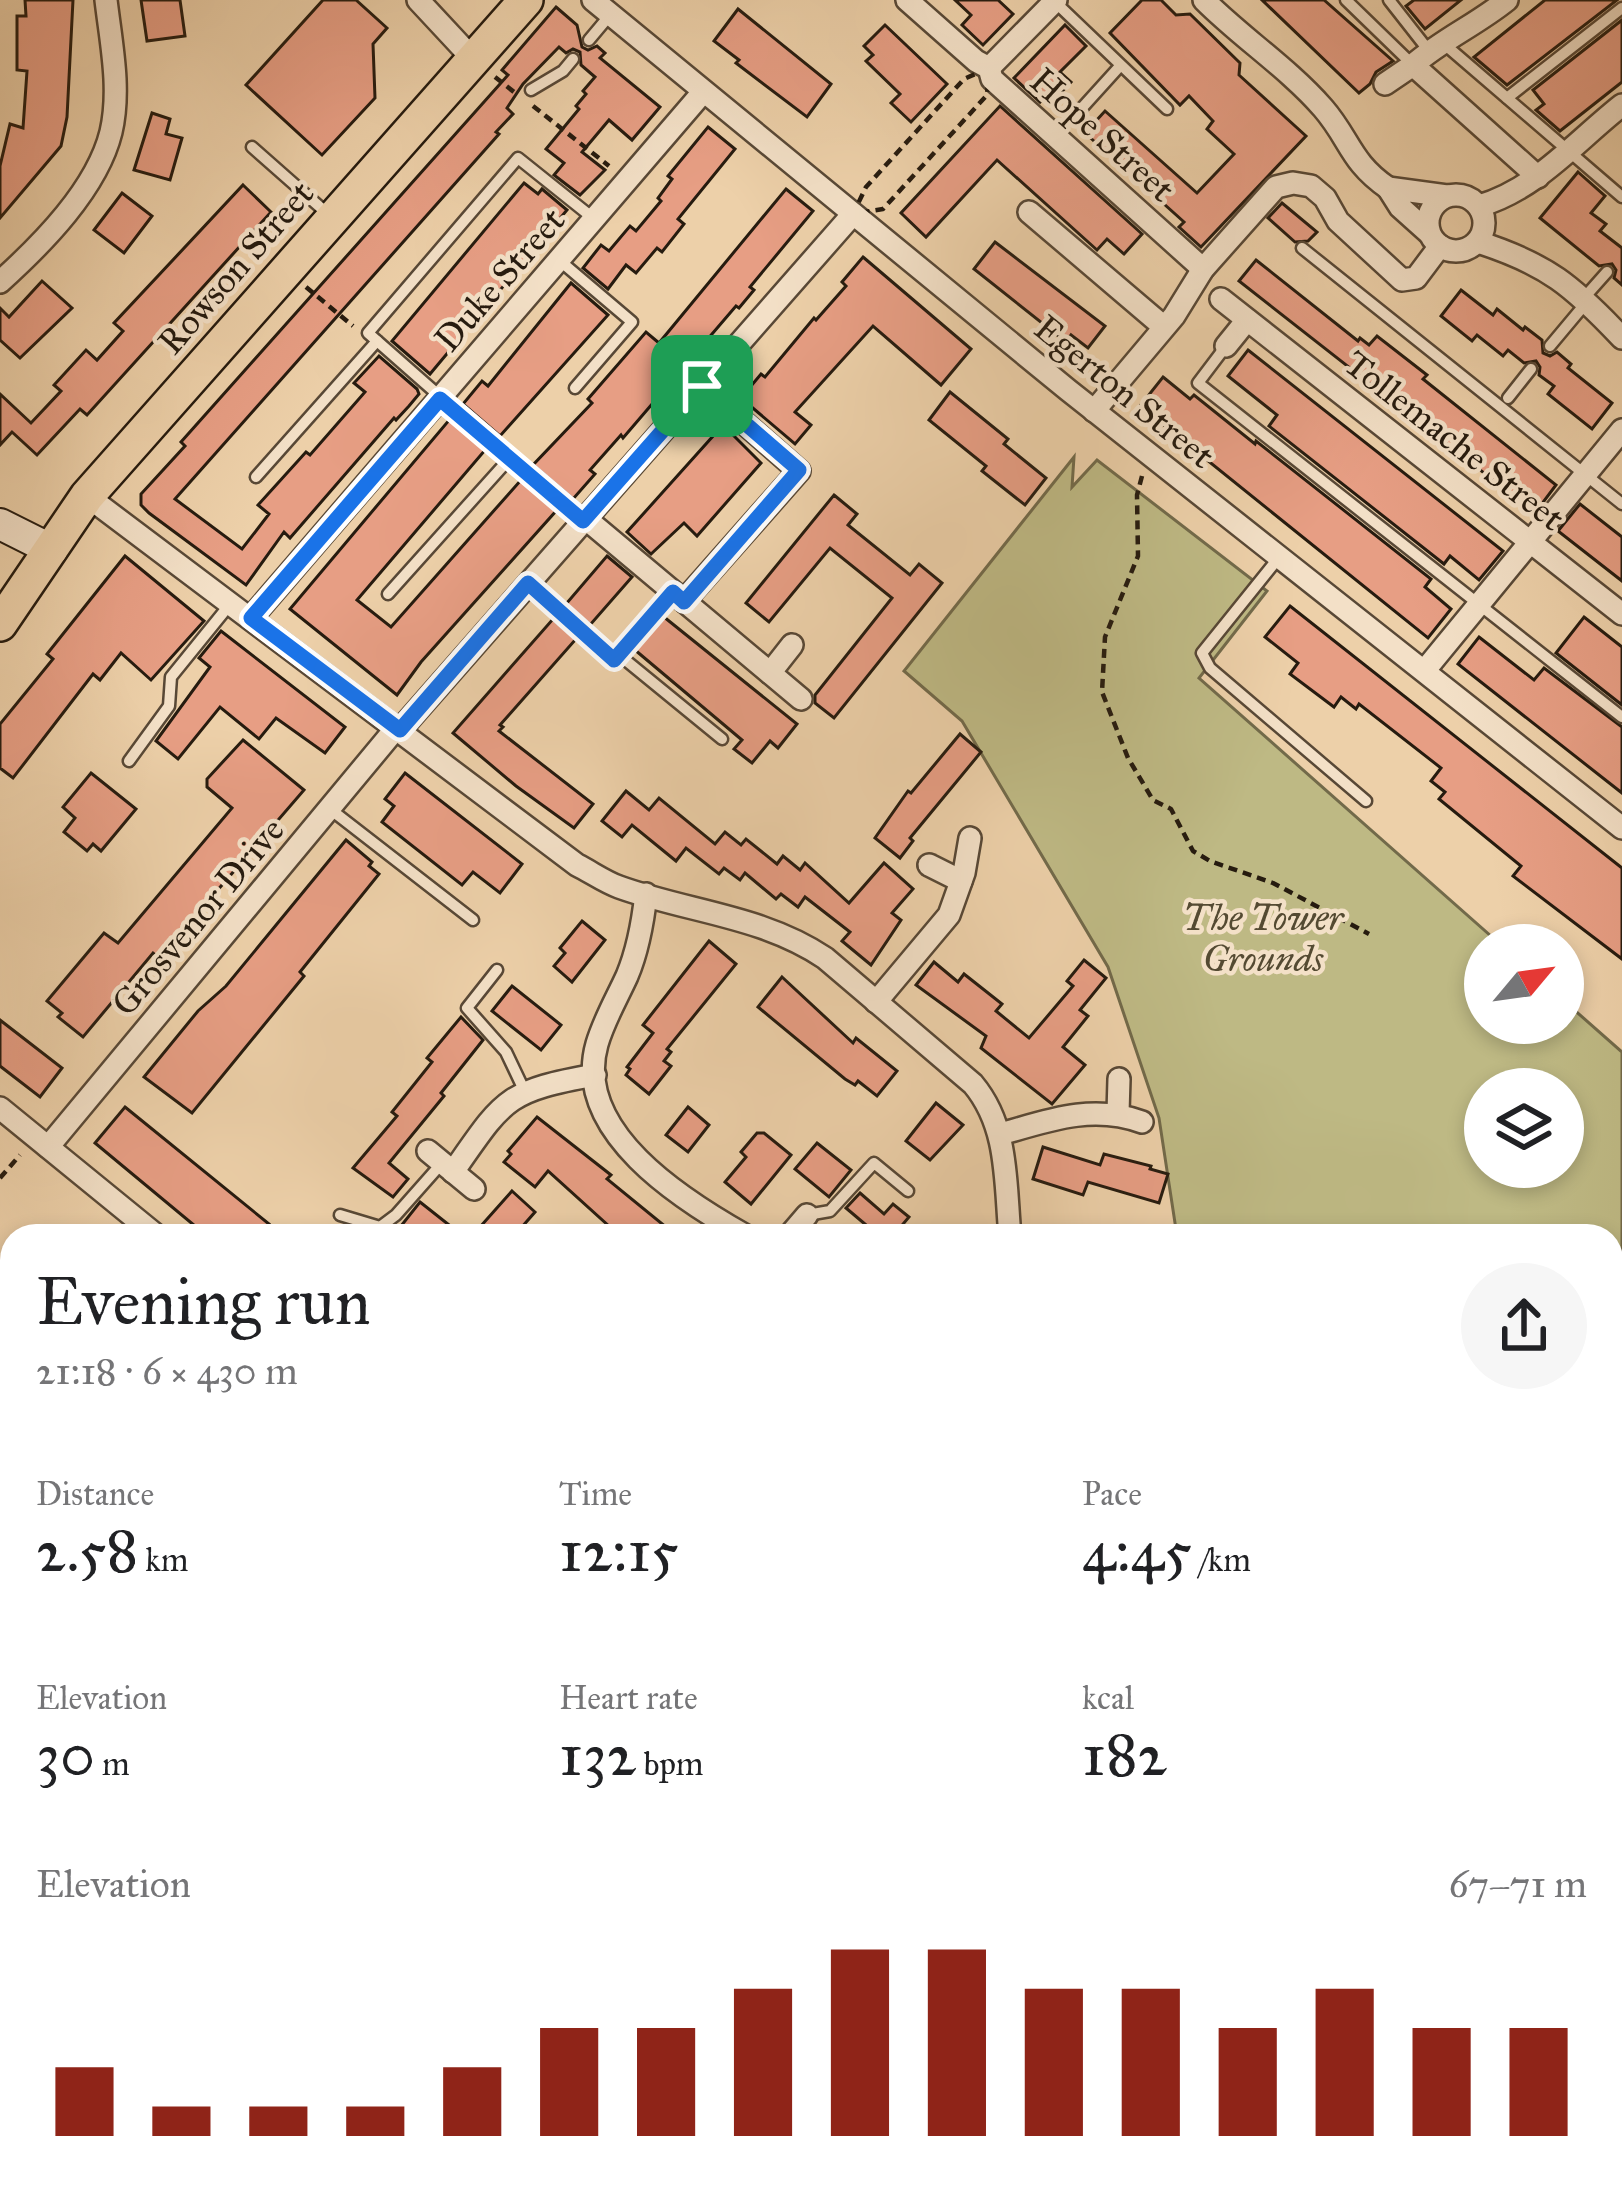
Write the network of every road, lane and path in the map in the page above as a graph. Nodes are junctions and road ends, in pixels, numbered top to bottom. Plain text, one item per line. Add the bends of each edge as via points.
1 (106, 0) edge
2 (418, 0) edge
3 (526, 0) edge
4 (908, 0) edge
5 (1346, 0) edge
6 (1389, 0) edge
7 (1507, 0) edge
8 (1050, 3) edge
9 (1217, 4) edge
10 (601, 7) edge
11 (1622, 8) edge
12 (589, 40) dead end
13 (1428, 53) junction
14 (472, 58) junction
15 (573, 59) dead end
16 (1120, 66) junction
17 (989, 68) junction
18 (1385, 83) dead end
19 (531, 90) dead end
20 (703, 92) junction
21 (1507, 98) junction
22 (1622, 105) edge
23 (1168, 109) dead end
24 (1072, 119) dead end
25 (252, 147) dead end
26 (1568, 152) junction
27 (1538, 177) junction
28 (627, 181) junction
29 (1388, 188) junction
30 (1447, 196) junction
31 (1622, 197) edge
32 (1479, 206) junction
33 (1029, 212) dead end
34 (854, 214) junction
35 (331, 217) junction
36 (594, 219) junction
37 (1434, 240) junction
38 (1478, 242) junction
39 (1302, 248) dead end
40 (559, 260) junction
41 (284, 269) junction
42 (1203, 269) junction
43 (1607, 272) dead end
44 (0, 282) edge
45 (1221, 299) dead end
46 (1585, 301) junction
47 (1247, 320) junction
48 (1165, 327) junction
49 (372, 337) junction
50 (1622, 338) edge
51 (1226, 346) joint
52 (1550, 346) dead end
53 (1531, 369) dead end
54 (702, 386) junction
55 (575, 388) dead end
56 (1508, 398) dead end
57 (440, 399) junction
58 (1094, 410) junction
59 (1622, 430) edge
60 (1148, 453) junction
61 (510, 458) junction
62 (1584, 474) junction
63 (256, 477) dead end
64 (87, 496) junction
65 (1622, 504) edge
66 (584, 520) junction
67 (0, 524) edge
68 (1531, 540) junction
69 (52, 550) junction
70 (1280, 556) junction
71 (528, 583) junction
72 (388, 594) dead end
73 (679, 597) junction
74 (231, 602) junction
75 (1478, 605) junction
76 (1622, 614) edge
77 (251, 618) junction
78 (0, 624) edge
79 (792, 645) dead end
80 (618, 654) junction
81 (1425, 670) junction
82 (770, 674) junction
83 (801, 699) dead end
84 (1622, 717) edge
85 (399, 728) junction
86 (722, 739) dead end
87 (129, 761) dead end
88 (1366, 800) dead end
89 (330, 809) junction
90 (1622, 828) edge
91 (970, 838) dead end
92 (929, 865) dead end
93 (962, 881) junction
94 (646, 894) junction
95 (473, 920) dead end
96 (1369, 934) dead end
97 (497, 970) dead end
98 (876, 1002) junction
99 (595, 1075) junction
100 (1119, 1079) dead end
101 (525, 1092) junction
102 (0, 1108) edge
103 (1118, 1113) junction
104 (1142, 1122) dead end
105 (1001, 1135) junction
106 (41, 1142) junction
107 (441, 1162) junction
108 (0, 1178) edge
109 (474, 1190) dead end
110 (908, 1191) dead end
111 (340, 1214) dead end
112 (807, 1215) joint
113 (142, 1224) edge
114 (371, 1224) edge
115 (384, 1224) edge
116 (721, 1224) edge
117 (799, 1224) edge
118 (1009, 1224) edge

1 - 44 street via 115,97 110,134 64,213
2 - 14 street
3 - 14 main road, Rowson Street
4 - 17 street, Hope Street
5 - 13 lane
6 - 13 lane
7 - 13 street
8 - 16 lane
8 - 17 street
9 - 29 street via 1324,109 1367,174
10 - 12 lane
10 - 20 street, Egerton Street
11 - 21 lane
13 - 18 street
13 - 21 lane
13 - 27 street
14 - 28 path
14 - 35 main road, Rowson Street
15 - 19 lane
16 - 23 lane
16 - 24 lane
17 - 34 path via 964,80 866,187
17 - 34 path via 987,95 883,209
17 - 42 street, Hope Street
20 - 28 street, Duke Street
20 - 34 street, Egerton Street
21 - 26 lane
22 - 26 street
25 - 35 lane
26 - 27 street
26 - 31 lane
27 - 32 street
28 - 36 street, Duke Street
29 - 30 street
29 - 37 street
30 - 32 street
30 - 37 street via 1428,215
32 - 38 street via 1485,227
33 - 48 street
34 - 54 street, Grosvenor Drive
34 - 58 street, Egerton Street
35 - 41 main road, Rowson Street
36 - 40 street, Duke Street
36 - 49 lane via 518,158
37 - 38 street via 1461,252
37 - 42 street via 1416,278 1402,280 1338,221 1325,198 1293,183 1276,187
38 - 46 street via 1524,257
39 - 62 lane
40 - 55 lane via 632,322
40 - 57 street, Duke Street
41 - 49 path
41 - 64 main road, Rowson Street
42 - 48 street
43 - 46 lane
45 - 47 street, Tollemache Street
46 - 50 street
46 - 52 lane
47 - 51 street
47 - 68 street, Tollemache Street
48 - 58 street
49 - 57 lane
49 - 63 lane
51 - 75 lane via 1198,383
53 - 56 lane
54 - 66 street, Grosvenor Drive
54 - 73 street via 799,470
57 - 61 lane
57 - 77 street, Duke Street
58 - 60 street, Egerton Street
59 - 62 street
60 - 70 street, Egerton Street
60 - 96 path via 1136,495 1138,556 1106,637 1102,692 1128,758 1153,800 1172,809 1193,851
61 - 66 lane
61 - 72 lane
62 - 65 lane
62 - 68 street
64 - 69 main road, Rowson Street
64 - 74 street
66 - 71 street, Grosvenor Drive
66 - 73 street
67 - 69 main road
68 - 75 street
68 - 76 street, Tollemache Street
69 - 78 main road, Rowson Street
70 - 81 street, Egerton Street
70 - 88 lane via 1202,652 1210,668
71 - 80 lane via 614,660
71 - 85 street, Grosvenor Drive
73 - 80 lane
73 - 82 street
74 - 77 street
74 - 87 lane via 171,677 169,706
75 - 81 street
75 - 84 lane
77 - 85 street
79 - 82 street
80 - 86 lane
81 - 90 street, Egerton Street
82 - 83 street
85 - 89 street, Grosvenor Drive
85 - 94 street via 577,865
89 - 95 lane
89 - 106 street, Grosvenor Drive
91 - 93 street
92 - 93 street
93 - 98 street via 949,915
94 - 98 street via 801,942
94 - 99 street via 629,970 595,1050
97 - 101 lane via 466,1008 506,1052
98 - 105 street via 973,1084
99 - 101 street
99 - 116 street via 615,1137
100 - 103 street
101 - 107 street
102 - 106 street
103 - 104 street
103 - 105 street via 1068,1115
105 - 118 street
106 - 108 path
106 - 113 street
107 - 109 street
107 - 115 lane
110 - 112 lane via 874,1163 830,1211
111 - 114 lane
112 - 117 street

